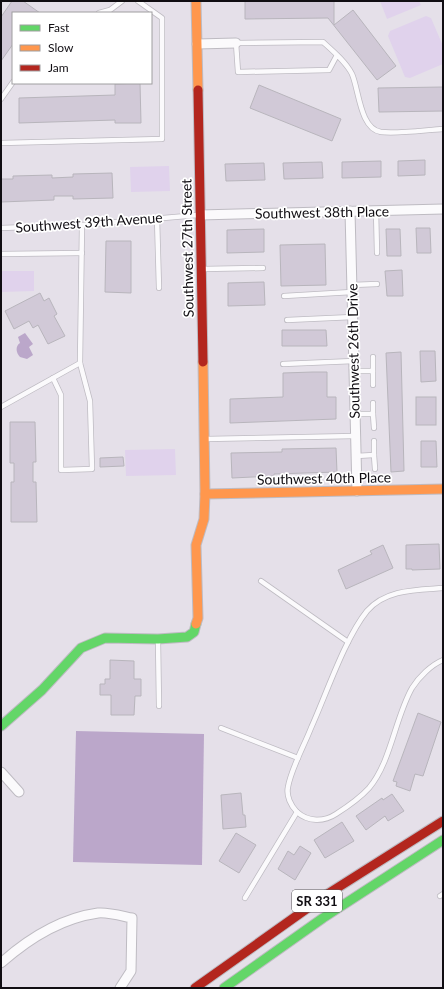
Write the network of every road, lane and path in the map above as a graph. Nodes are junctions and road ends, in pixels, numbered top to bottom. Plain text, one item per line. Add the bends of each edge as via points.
1 (122, 1) edge
2 (138, 1) edge
3 (196, 1) edge
4 (103, 12) edge
5 (236, 43) junction
6 (197, 44) junction
7 (337, 55) junction
8 (12, 83) edge
9 (1, 99) edge
10 (443, 129) edge
11 (1, 143) edge
12 (443, 209) edge
13 (376, 210) junction
14 (350, 211) junction
15 (200, 215) junction
16 (157, 218) junction
17 (82, 225) junction
18 (1, 228) edge
19 (82, 253) junction
20 (377, 253) dead end
21 (1, 254) edge
22 (263, 268) dead end
23 (201, 269) junction
24 (377, 284) dead end
25 (159, 288) dead end
26 (352, 289) junction
27 (284, 296) dead end
28 (353, 316) junction
29 (287, 320) dead end
30 (373, 357) dead end
31 (354, 361) junction
32 (80, 363) junction
33 (283, 364) dead end
34 (373, 370) junction
35 (354, 371) junction
36 (53, 378) junction
37 (373, 385) dead end
38 (373, 403) dead end
39 (1, 407) edge
40 (355, 414) junction
41 (373, 414) junction
42 (374, 428) dead end
43 (355, 436) junction
44 (204, 439) junction
45 (374, 441) dead end
46 (356, 456) junction
47 (374, 456) junction
48 (375, 469) dead end
49 (443, 489) edge
50 (356, 491) junction
51 (205, 494) junction
52 (261, 581) dead end
53 (443, 588) edge
54 (158, 639) junction
55 (348, 642) junction
56 (443, 660) edge
57 (159, 706) dead end
58 (1, 726) edge
59 (221, 728) dead end
60 (298, 758) junction
61 (1, 772) edge
62 (19, 792) dead end
63 (297, 812) junction
64 (443, 821) edge
65 (442, 843) edge
66 (245, 898) dead end
67 (1, 963) edge
68 (120, 988) edge
69 (195, 988) edge
70 (224, 988) edge

1 - 4 lane
2 - 11 lane via 162,18 162,138
3 - 6 main road, Southwest 27th Street
5 - 6 street
5 - 7 lane via 323,42
5 - 7 lane via 238,72 329,70
6 - 15 main road, Southwest 27th Street
7 - 10 lane via 352,73 364,118 370,127 380,132
8 - 9 lane
12 - 13 street, Southwest 38th Place
13 - 14 street, Southwest 38th Place
13 - 20 lane
14 - 15 street, Southwest 38th Place
14 - 26 street, Southwest 26th Drive
15 - 16 lane, Southwest 39th Avenue
15 - 23 main road, Southwest 27th Street
16 - 17 lane, Southwest 39th Avenue
16 - 25 lane
17 - 18 lane, Southwest 39th Avenue
17 - 19 lane
19 - 21 lane, Southwest 39th Avenue
19 - 32 lane
22 - 23 lane
23 - 44 main road, Southwest 27th Street
24 - 26 lane
26 - 27 lane
26 - 28 street, Southwest 26th Drive
28 - 29 lane
28 - 31 street, Southwest 26th Drive
30 - 34 lane
31 - 33 lane
31 - 35 street, Southwest 26th Drive
32 - 36 lane
32 - 36 lane via 90,401 92,470 61,470 60,395
34 - 35 lane
34 - 37 lane
35 - 40 street, Southwest 26th Drive
36 - 39 lane
38 - 41 lane
40 - 41 lane
40 - 43 street, Southwest 26th Drive
41 - 42 lane
43 - 44 lane
43 - 46 street, Southwest 26th Drive
44 - 51 main road, Southwest 27th Street
45 - 47 lane
46 - 47 lane
46 - 50 street, Southwest 26th Drive
47 - 48 lane
49 - 50 main road, Southwest 40th Place
50 - 51 main road, Southwest 40th Place
51 - 54 main road, Southwest 27th Street via 204,518 196,545 198,618 194,632 187,637
52 - 55 lane
53 - 55 lane via 401,591 381,600 367,610
54 - 57 lane
54 - 58 main road, Southwest 27th Street via 105,638 81,648 42,690
55 - 60 lane
56 - 63 lane via 423,674 413,687 403,706 381,767 369,788 328,820 305,818
59 - 60 lane
60 - 63 lane via 287,788 288,799
61 - 62 street
63 - 66 lane
64 - 69 main road, SR 331 via 326,895
65 - 70 main road, SR 331 via 323,918
67 - 68 street via 53,926 99,913 132,918 131,971

